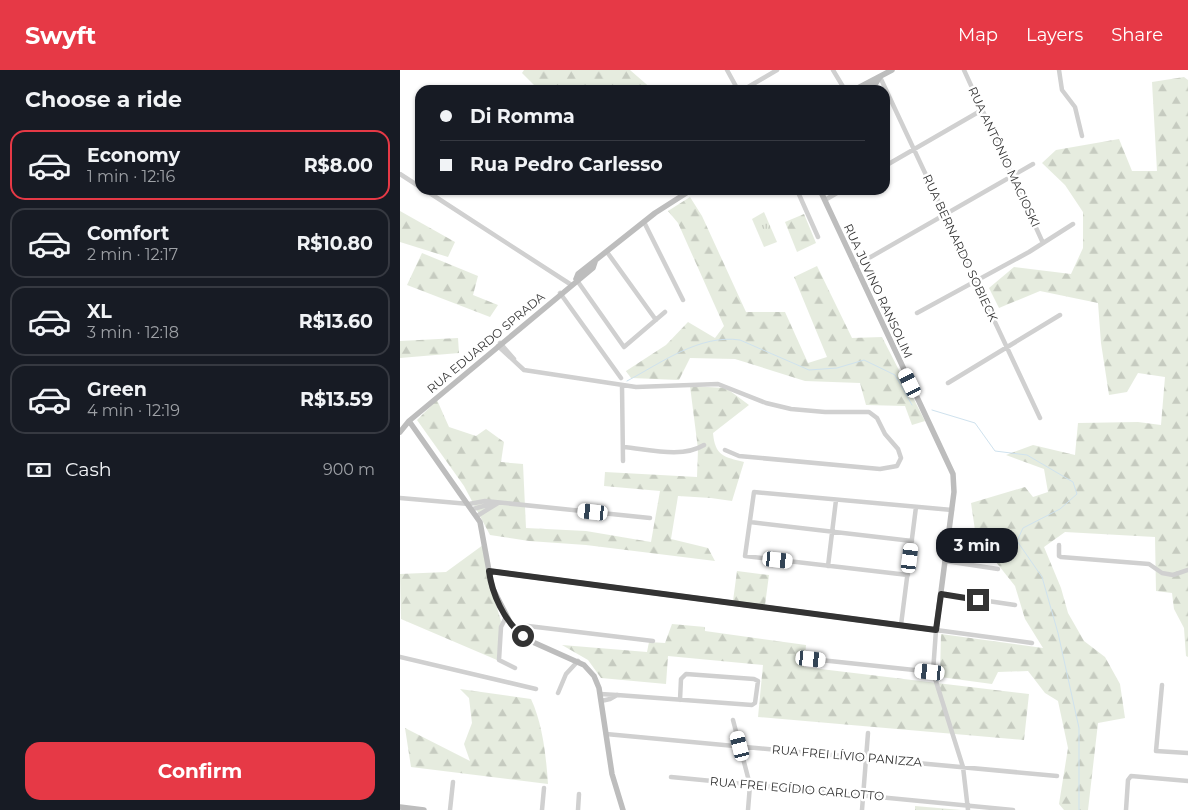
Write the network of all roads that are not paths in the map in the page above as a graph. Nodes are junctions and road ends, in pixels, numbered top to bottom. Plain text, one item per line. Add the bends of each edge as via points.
1 (727, 70) edge
2 (777, 70) edge
3 (833, 70) edge
4 (892, 70) edge
5 (964, 70) edge
6 (1059, 70) edge
7 (880, 77) junction
8 (735, 85) edge
9 (752, 85) edge
10 (841, 85) edge
11 (864, 85) edge
12 (873, 85) edge
13 (884, 85) edge
14 (890, 98) edge
15 (982, 110) junction
16 (1082, 136) dead end
17 (914, 149) junction
18 (890, 163) edge
19 (1033, 164) dead end
20 (400, 174) edge
21 (1013, 176) junction
22 (415, 184) edge
23 (433, 195) edge
24 (683, 195) edge
25 (799, 195) edge
26 (822, 195) edge
27 (834, 195) edge
28 (825, 200) junction
29 (945, 215) junction
30 (644, 222) junction
31 (1073, 224) dead end
32 (818, 237) dead end
33 (1043, 243) junction
34 (607, 252) junction
35 (855, 266) junction
36 (576, 279) junction
37 (976, 281) junction
38 (570, 284) junction
39 (560, 293) junction
40 (683, 300) dead end
41 (665, 312) dead end
42 (917, 313) dead end
43 (1060, 315) dead end
44 (656, 320) junction
45 (499, 345) junction
46 (1007, 348) junction
47 (621, 378) dead end
48 (948, 383) dead end
49 (622, 386) junction
50 (1040, 418) dead end
51 (409, 421) junction
52 (400, 425) edge
53 (400, 432) edge
54 (704, 445) dead end
55 (623, 447) junction
56 (724, 450) dead end
57 (623, 462) dead end
58 (400, 498) edge
59 (836, 500) junction
60 (499, 502) junction
61 (471, 507) junction
62 (916, 507) junction
63 (952, 510) junction
64 (477, 516) junction
65 (650, 518) dead end
66 (750, 522) junction
67 (832, 532) junction
68 (912, 541) junction
69 (1059, 545) dead end
70 (945, 561) junction
71 (828, 566) junction
72 (998, 569) dead end
73 (1188, 570) edge
74 (489, 571) junction
75 (908, 575) junction
76 (941, 594) junction
77 (1015, 605) dead end
78 (506, 617) junction
79 (901, 625) junction
80 (936, 630) junction
81 (519, 633) junction
82 (653, 641) dead end
83 (1032, 643) dead end
84 (400, 657) edge
85 (811, 659) dead end
86 (578, 661) junction
87 (515, 668) dead end
88 (933, 672) junction
89 (1162, 684) dead end
90 (536, 689) dead end
91 (558, 692) dead end
92 (601, 698) junction
93 (680, 700) junction
94 (734, 720) dead end
95 (868, 733) dead end
96 (606, 734) junction
97 (740, 746) junction
98 (1188, 753) edge
99 (866, 758) junction
100 (963, 767) junction
101 (1057, 776) dead end
102 (671, 777) dead end
103 (1188, 781) edge
104 (453, 782) dead end
105 (750, 785) junction
106 (544, 788) dead end
107 (579, 794) dead end
108 (863, 796) junction
109 (400, 807) edge
110 (968, 808) edge
111 (424, 810) edge
112 (450, 810) edge
113 (542, 810) edge
114 (578, 810) edge
115 (623, 810) edge
116 (748, 810) edge
117 (862, 810) edge
118 (1012, 810) edge
119 (1126, 810) edge

1 - 8 street
2 - 9 street
3 - 10 street
4 - 7 street
5 - 15 street, RUA ANTÔNIO MACIOSKI
6 - 16 street via 1062,90 1075,106
7 - 11 street
7 - 12 street
7 - 13 street, RUA BERNARDO SOBIECK
14 - 17 street, RUA BERNARDO SOBIECK
15 - 17 street
15 - 21 street, RUA ANTÔNIO MACIOSKI
17 - 18 street
17 - 29 street, RUA BERNARDO SOBIECK
19 - 21 street
20 - 22 street
21 - 29 street
21 - 33 street, RUA ANTÔNIO MACIOSKI
23 - 38 street
24 - 30 street, RUA EDUARDO SPRADA
25 - 32 street
26 - 28 street, RUA JUVINO RANSOLIM
27 - 28 street
28 - 35 street, RUA JUVINO RANSOLIM
29 - 35 street
29 - 37 street, RUA BERNARDO SOBIECK
30 - 34 street, RUA EDUARDO SPRADA
30 - 40 street
31 - 33 street
33 - 37 street
34 - 36 street, RUA EDUARDO SPRADA via 593,268
34 - 44 street
35 - 63 street, RUA JUVINO RANSOLIM via 951,468 954,486
36 - 38 street, RUA EDUARDO SPRADA
36 - 44 street via 624,347
37 - 42 street
37 - 46 street, RUA BERNARDO SOBIECK
38 - 39 street, RUA EDUARDO SPRADA
39 - 45 street, RUA EDUARDO SPRADA
39 - 47 street
41 - 44 street
43 - 46 street
45 - 49 street via 524,370
45 - 51 street, RUA EDUARDO SPRADA
46 - 48 street
46 - 50 street, RUA BERNARDO SOBIECK
49 - 55 street
49 - 56 street via 648,388 718,384 790,409 825,412 864,410 877,418 901,458 894,468 871,469 739,456
51 - 52 street, RUA EDUARDO SPRADA
51 - 53 street, RUA EDUARDO SPRADA
51 - 61 street
54 - 55 street via 680,452
55 - 57 street
58 - 61 street
59 - 62 street
59 - 66 street via 754,492
59 - 67 street
60 - 61 street via 485,501
60 - 64 street
60 - 65 street
61 - 64 street
62 - 63 street
62 - 68 street
63 - 70 street, RUA JUVINO RANSOLIM
64 - 74 street via 484,533
66 - 67 street
66 - 71 street via 745,556
67 - 68 street
67 - 71 street
68 - 75 street
69 - 73 street via 1059,556 1062,557 1149,564 1162,573 1173,575
70 - 72 street
70 - 76 street, RUA JUVINO RANSOLIM
71 - 75 street
74 - 78 street
74 - 79 street
75 - 79 street
76 - 77 street
76 - 80 street, RUA JUVINO RANSOLIM
78 - 81 street
78 - 87 street via 501,624 499,660
79 - 80 street
80 - 83 street
80 - 88 street
81 - 82 street via 528,626
81 - 86 street
84 - 90 street
85 - 88 street
86 - 91 street via 566,674
86 - 92 street via 594,676
88 - 100 street
89 - 98 street via 1156,751
92 - 93 street via 617,695
92 - 96 street
93 - 93 street via 754,705 758,681 686,674 681,679
94 - 97 street
95 - 99 street
96 - 97 street, RUA FREI LÍVIO PANIZZA
96 - 115 street via 612,774
97 - 99 street, RUA FREI LÍVIO PANIZZA
97 - 105 street
99 - 100 street, RUA FREI LÍVIO PANIZZA
99 - 108 street
100 - 101 street, RUA FREI LÍVIO PANIZZA
100 - 110 street
102 - 105 street, RUA FREI EGÍDIO CARLOTTO
103 - 119 street via 1131,776
104 - 112 street
105 - 108 street, RUA FREI EGÍDIO CARLOTTO
105 - 116 street
106 - 113 street
107 - 114 street
108 - 110 street, RUA FREI EGÍDIO CARLOTTO
108 - 117 street
109 - 111 street
110 - 118 street, RUA FREI EGÍDIO CARLOTTO

